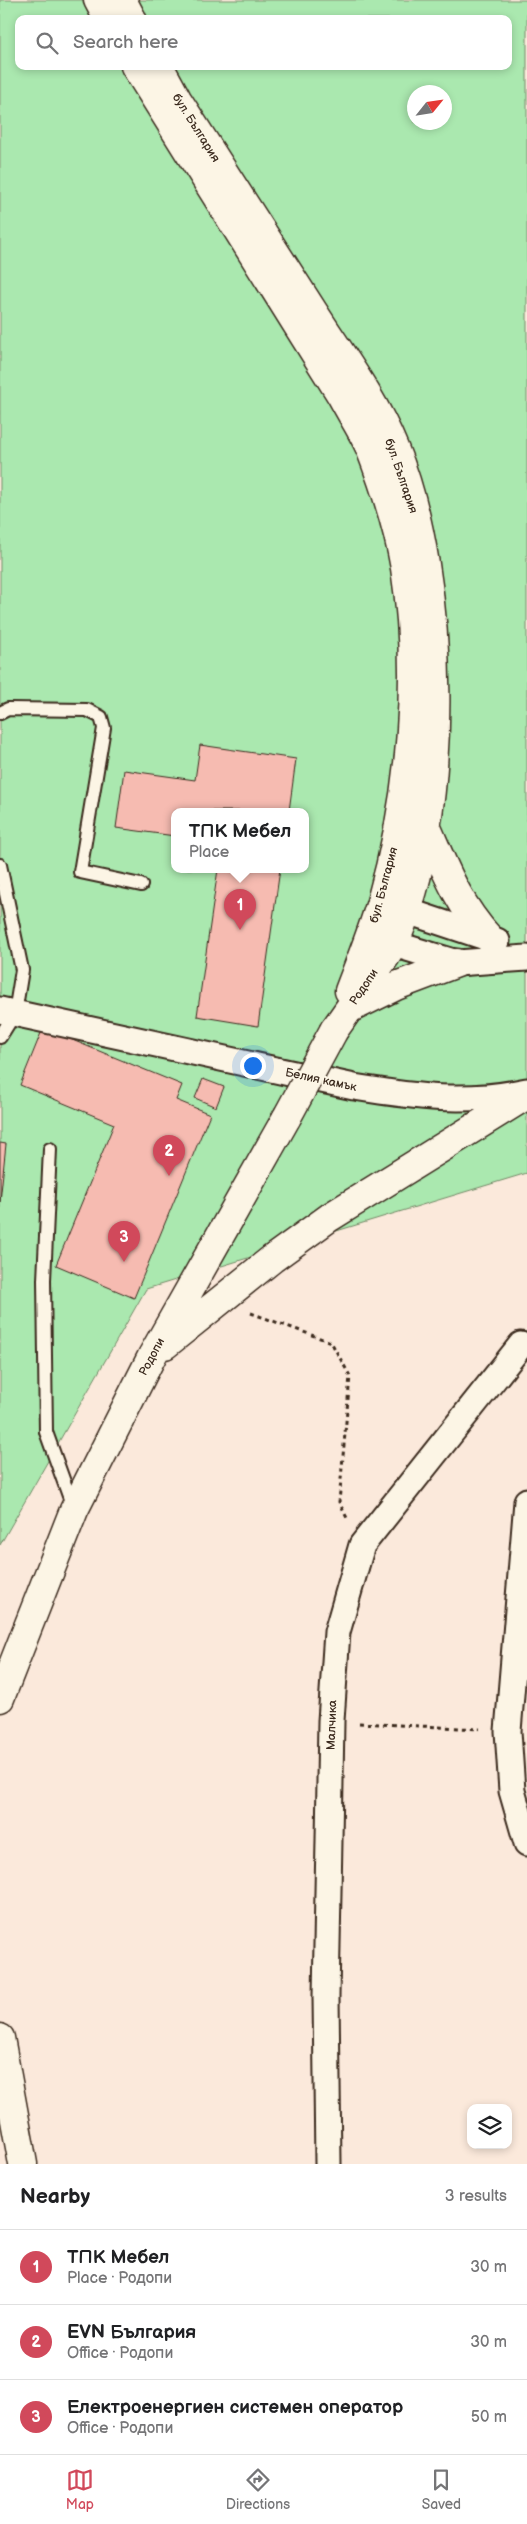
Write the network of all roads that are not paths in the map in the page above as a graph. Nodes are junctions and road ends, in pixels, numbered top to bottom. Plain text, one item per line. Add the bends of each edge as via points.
1 (98, 0) edge
2 (122, 0) edge
3 (106, 15) edge
4 (130, 15) edge
5 (138, 70) edge
6 (160, 70) edge
7 (0, 713) edge
8 (427, 828) junction
9 (0, 865) edge
10 (141, 885) dead end
11 (381, 902) junction
12 (406, 911) junction
13 (489, 938) junction
14 (381, 940) junction
15 (527, 956) edge
16 (457, 963) junction
17 (7, 1011) edge
18 (342, 1019) junction
19 (0, 1037) edge
20 (527, 1091) edge
21 (527, 1095) edge
22 (50, 1149) dead end
23 (520, 1345) dead end
24 (152, 1356) junction
25 (527, 1501) edge
26 (74, 1510) junction
27 (0, 1698) edge
28 (518, 1735) edge
29 (527, 1844) edge
30 (0, 2038) edge
31 (23, 2164) edge
32 (328, 2164) edge

1 - 3 street
2 - 4 street
5 - 11 street, бул. България via 341,395 369,446 390,504 405,568 413,700 408,769
6 - 8 street, бул. България via 363,388 394,447 412,502 426,566 432,633 433,777
7 - 10 lane via 8,709 87,710 101,717 104,728 80,872
8 - 12 street, бул. България via 417,880
8 - 13 street via 450,882 470,917
9 - 17 lane via 22,970
11 - 12 street
11 - 14 street, бул. България
12 - 13 street
12 - 14 street, бул. България
13 - 15 street
14 - 16 street
14 - 18 street, Родопи
15 - 16 street
16 - 18 street via 396,986
17 - 19 lane
17 - 20 street, Белия камък via 354,1087 410,1096 470,1100
18 - 24 street, Родопи, bridge
21 - 24 street via 330,1217 251,1275
22 - 26 lane via 44,1280 46,1432
23 - 32 street, Малчика via 362,1545 337,1632 331,1721 326,1996
24 - 26 street, Родопи
25 - 28 street
26 - 27 street, Родопи
28 - 29 street via 512,1792
30 - 31 street

